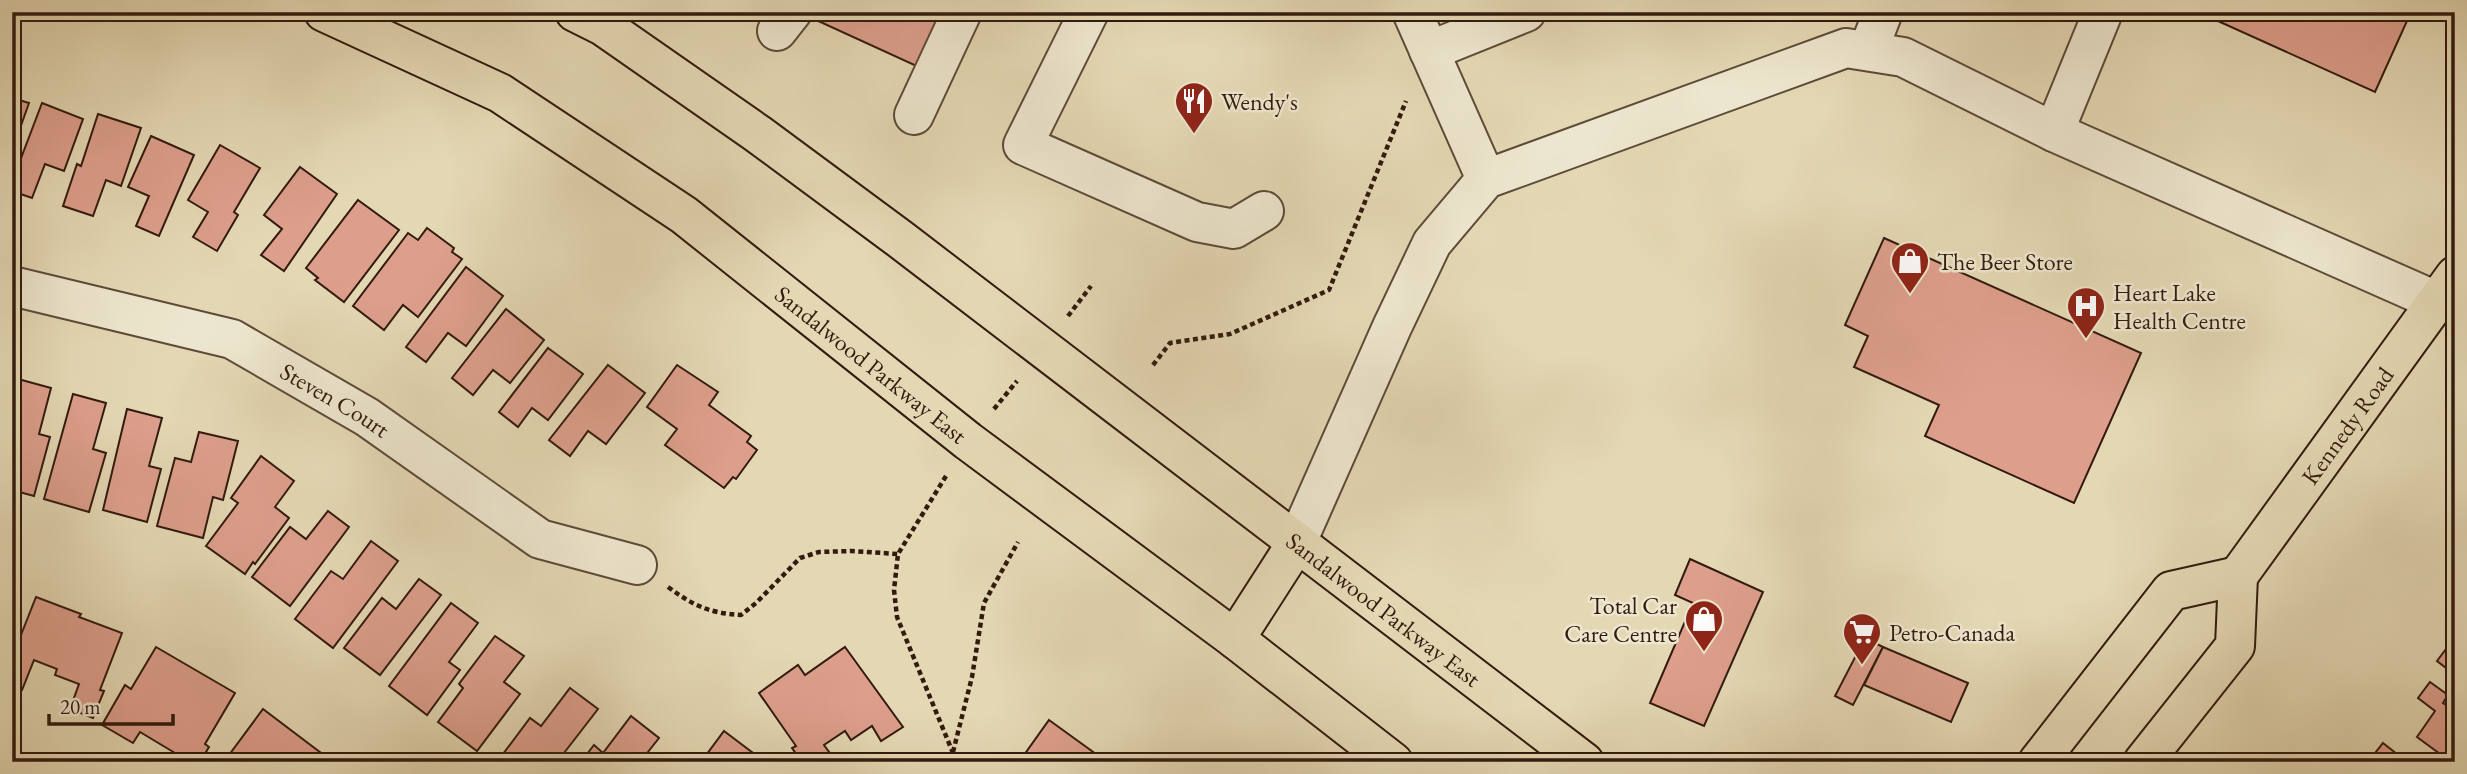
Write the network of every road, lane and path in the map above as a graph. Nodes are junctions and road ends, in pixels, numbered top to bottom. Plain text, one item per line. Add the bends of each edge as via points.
1 (324, 12) edge
2 (575, 12) edge
3 (962, 12) edge
4 (1090, 12) edge
5 (1412, 12) edge
6 (1526, 12) edge
7 (1883, 12) edge
8 (2103, 12) edge
9 (1429, 51) junction
10 (1868, 51) junction
11 (914, 115) dead end
12 (2054, 132) junction
13 (1486, 179) junction
14 (1265, 211) dead end
15 (12, 286) edge
16 (1091, 286) dead end
17 (2445, 289) edge
18 (1043, 349) junction
19 (1153, 365) dead end
20 (968, 440) junction
21 (1018, 542) dead end
22 (1296, 544) junction
23 (898, 554) junction
24 (637, 565) joint
25 (2238, 576) junction
26 (1235, 639) junction
27 (953, 752) junction
28 (950, 762) edge
29 (1393, 762) edge
30 (1584, 762) edge
31 (2038, 762) edge
32 (2143, 762) edge

1 - 20 main road, Sandalwood Parkway East via 500,93 673,207
2 - 18 main road, Sandalwood Parkway East via 603,26 758,134
3 - 11 street
4 - 14 street via 1023,145 1197,222 1234,229
5 - 9 street
6 - 9 street
7 - 10 street
8 - 12 street
9 - 13 street
9 - 19 path via 1329,290 1230,334 1171,343
10 - 12 street via 1903,57
10 - 13 street via 1846,48
12 - 17 street
13 - 22 street via 1432,243
15 - 24 street, Steven Court via 232,339 367,416 540,539
16 - 18 path
17 - 25 main road, Kennedy Road
18 - 20 path
18 - 22 main road, Sandalwood Parkway East
20 - 23 path
20 - 26 main road, Sandalwood Parkway East
21 - 27 path via 984,603
22 - 26 main road
22 - 30 main road, Sandalwood Parkway East
23 - 24 path via 819,552 800,558 741,615 716,614 690,603
23 - 27 path via 897,617
25 - 31 main road via 2171,591
25 - 32 main road via 2235,646
26 - 29 main road, Sandalwood Parkway East
27 - 28 path

